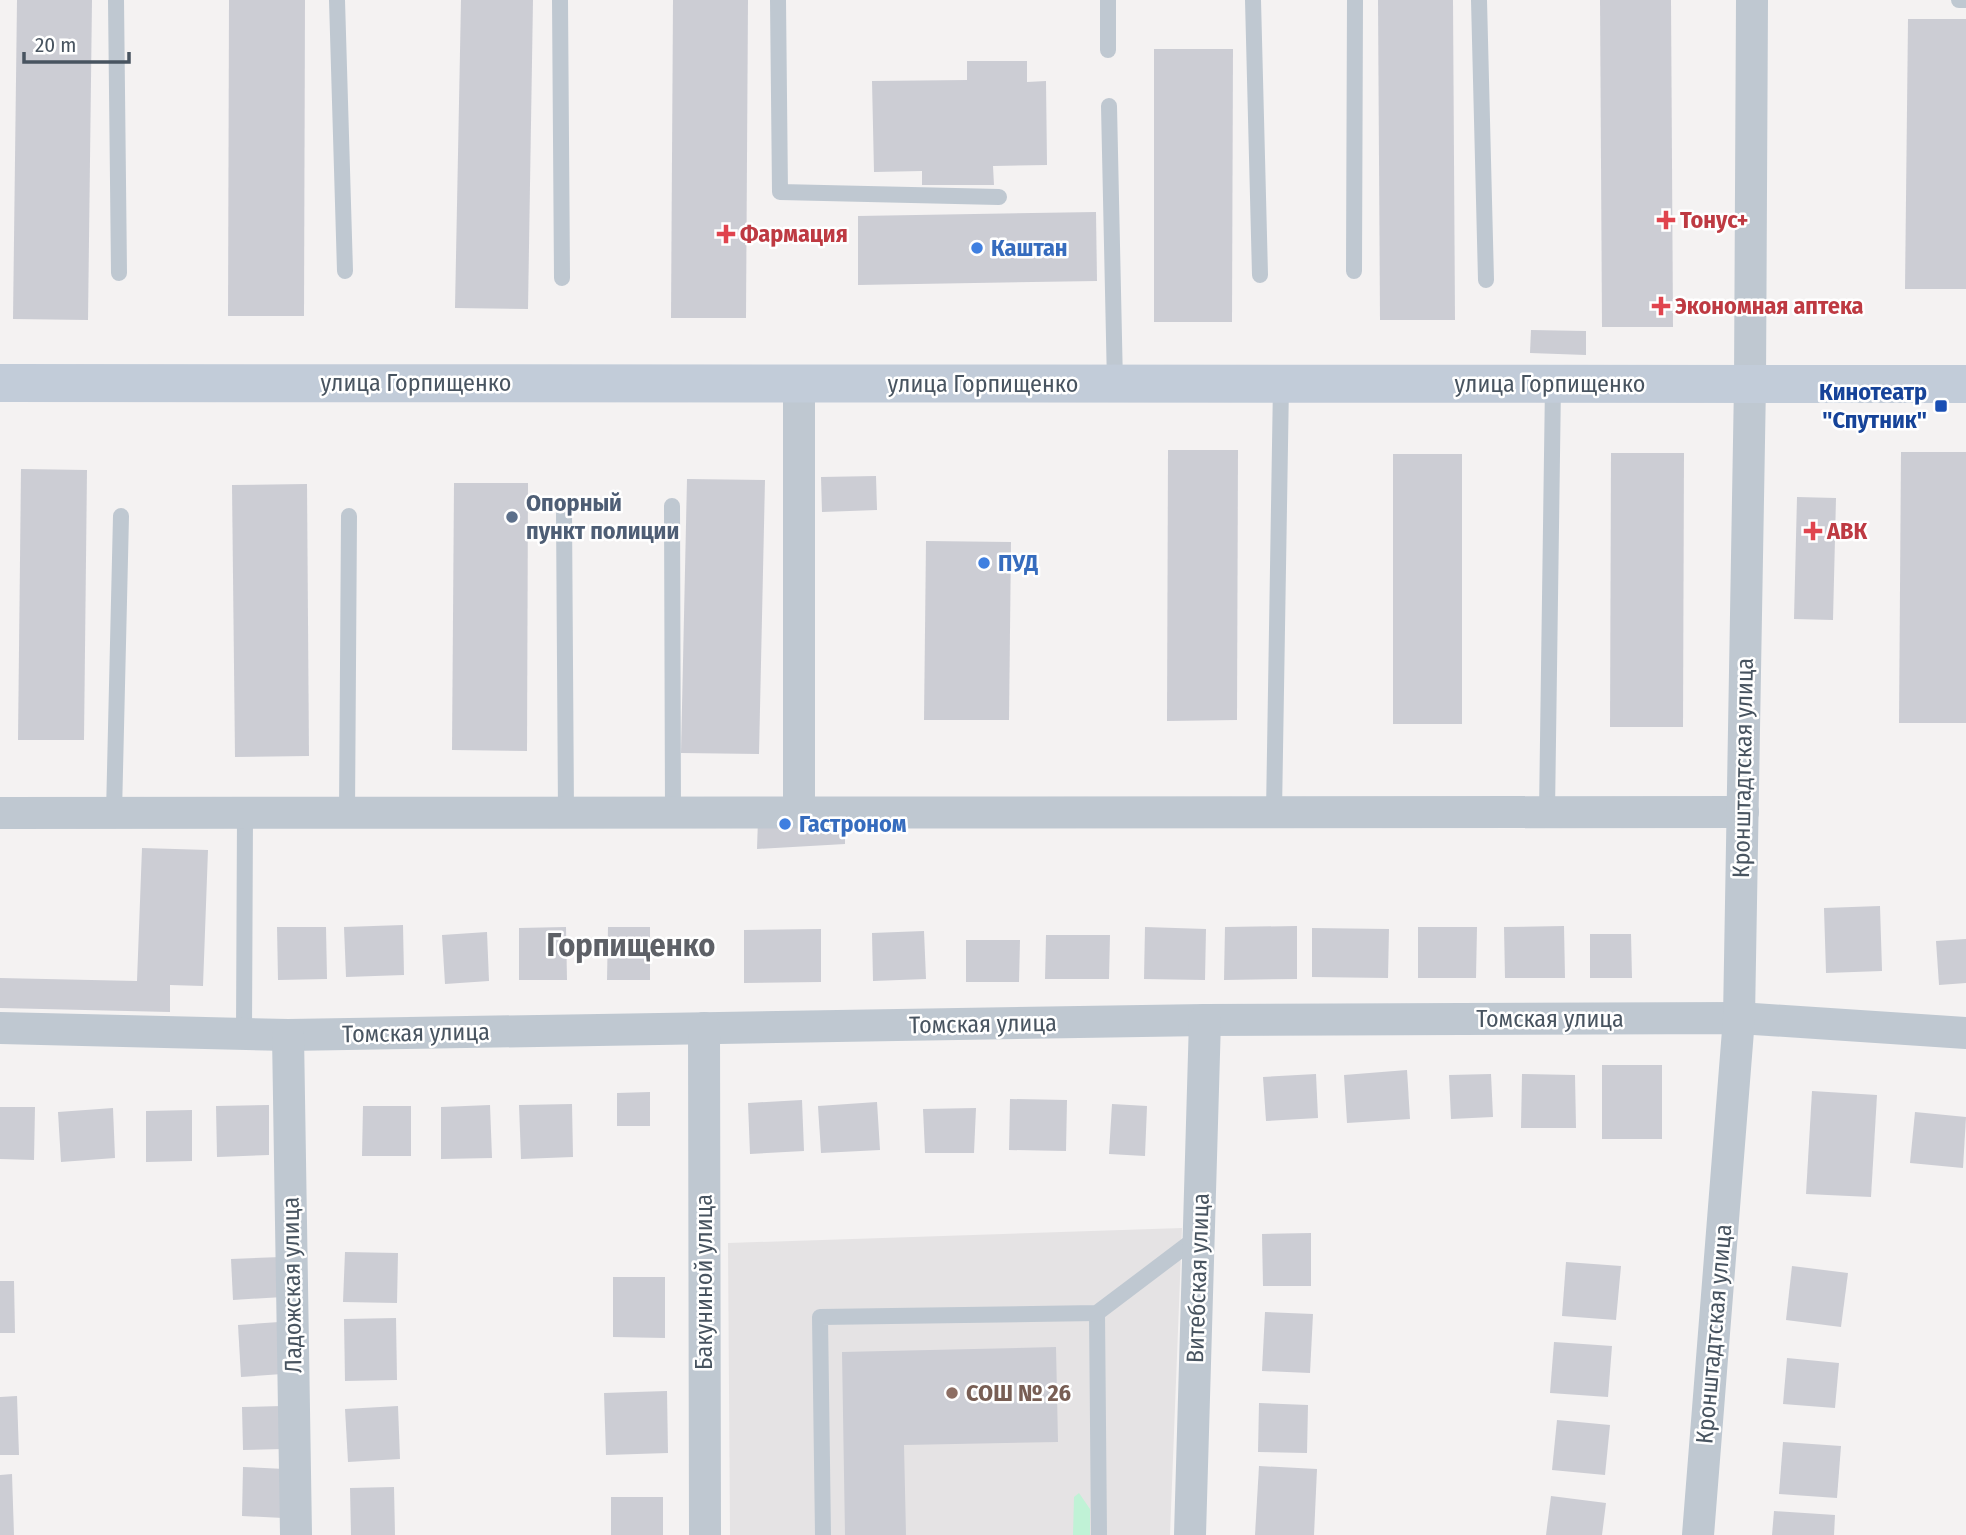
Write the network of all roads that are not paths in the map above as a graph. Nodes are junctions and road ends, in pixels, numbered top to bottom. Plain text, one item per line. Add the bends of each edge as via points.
1 (116, 0) edge
2 (337, 0) edge
3 (560, 0) edge
4 (778, 0) edge
5 (1108, 0) edge
6 (1253, 0) edge
7 (1355, 0) edge
8 (1479, 0) edge
9 (1752, 0) edge
10 (1959, 0) edge
11 (1966, 0) edge
12 (1108, 50) dead end
13 (1109, 106) dead end
14 (999, 197) dead end
15 (345, 271) dead end
16 (1354, 271) dead end
17 (118, 273) dead end
18 (1259, 275) dead end
19 (562, 278) dead end
20 (1486, 279) dead end
21 (0, 383) edge
22 (799, 384) junction
23 (1115, 384) junction
24 (1281, 384) junction
25 (1553, 384) junction
26 (1750, 384) junction
27 (1966, 384) edge
28 (672, 506) dead end
29 (564, 511) dead end
30 (121, 516) dead end
31 (349, 516) dead end
32 (1743, 811) junction
33 (673, 812) junction
34 (799, 812) junction
35 (1274, 812) junction
36 (1547, 812) junction
37 (0, 813) edge
38 (114, 813) junction
39 (245, 813) junction
40 (347, 813) junction
41 (566, 813) junction
42 (1739, 1018) junction
43 (1205, 1020) junction
44 (0, 1028) edge
45 (704, 1028) junction
46 (1966, 1033) edge
47 (244, 1034) junction
48 (288, 1035) junction
49 (1199, 1237) junction
50 (1097, 1312) junction
51 (296, 1535) edge
52 (705, 1535) edge
53 (823, 1535) edge
54 (1099, 1535) edge
55 (1190, 1535) edge
56 (1698, 1535) edge

1 - 17 lane
2 - 15 lane
3 - 19 lane
4 - 14 lane via 780,192
5 - 12 lane
6 - 18 lane
7 - 16 lane
8 - 20 lane
9 - 26 street, Кронштадтская улица
10 - 11 lane
13 - 23 lane
21 - 22 main road, улица Горпищенко
22 - 23 main road, улица Горпищенко
22 - 34 street
23 - 24 main road, улица Горпищенко
24 - 25 main road, улица Горпищенко
24 - 35 lane
25 - 26 main road, улица Горпищенко
25 - 36 lane
26 - 27 main road, улица Горпищенко
26 - 32 street, Кронштадтская улица
28 - 33 lane
29 - 41 lane
30 - 38 lane
31 - 40 lane
32 - 36 street
32 - 42 street, Кронштадтская улица
33 - 34 street
33 - 41 street
34 - 35 street
35 - 36 street
37 - 38 street
38 - 39 street
39 - 40 street
39 - 47 lane
40 - 41 street
42 - 43 street, Томская улица
42 - 46 street, Томская улица
42 - 56 street, Кронштадтская улица
43 - 45 street, Томская улица
43 - 49 street, Витебская улица
44 - 47 street, Томская улица
45 - 48 street, Томская улица
45 - 52 street, Бакуниной улица
47 - 48 street, Томская улица
48 - 51 street, Ладожская улица
49 - 50 lane
49 - 55 street, Витебская улица
50 - 53 lane via 820,1317
50 - 54 lane

